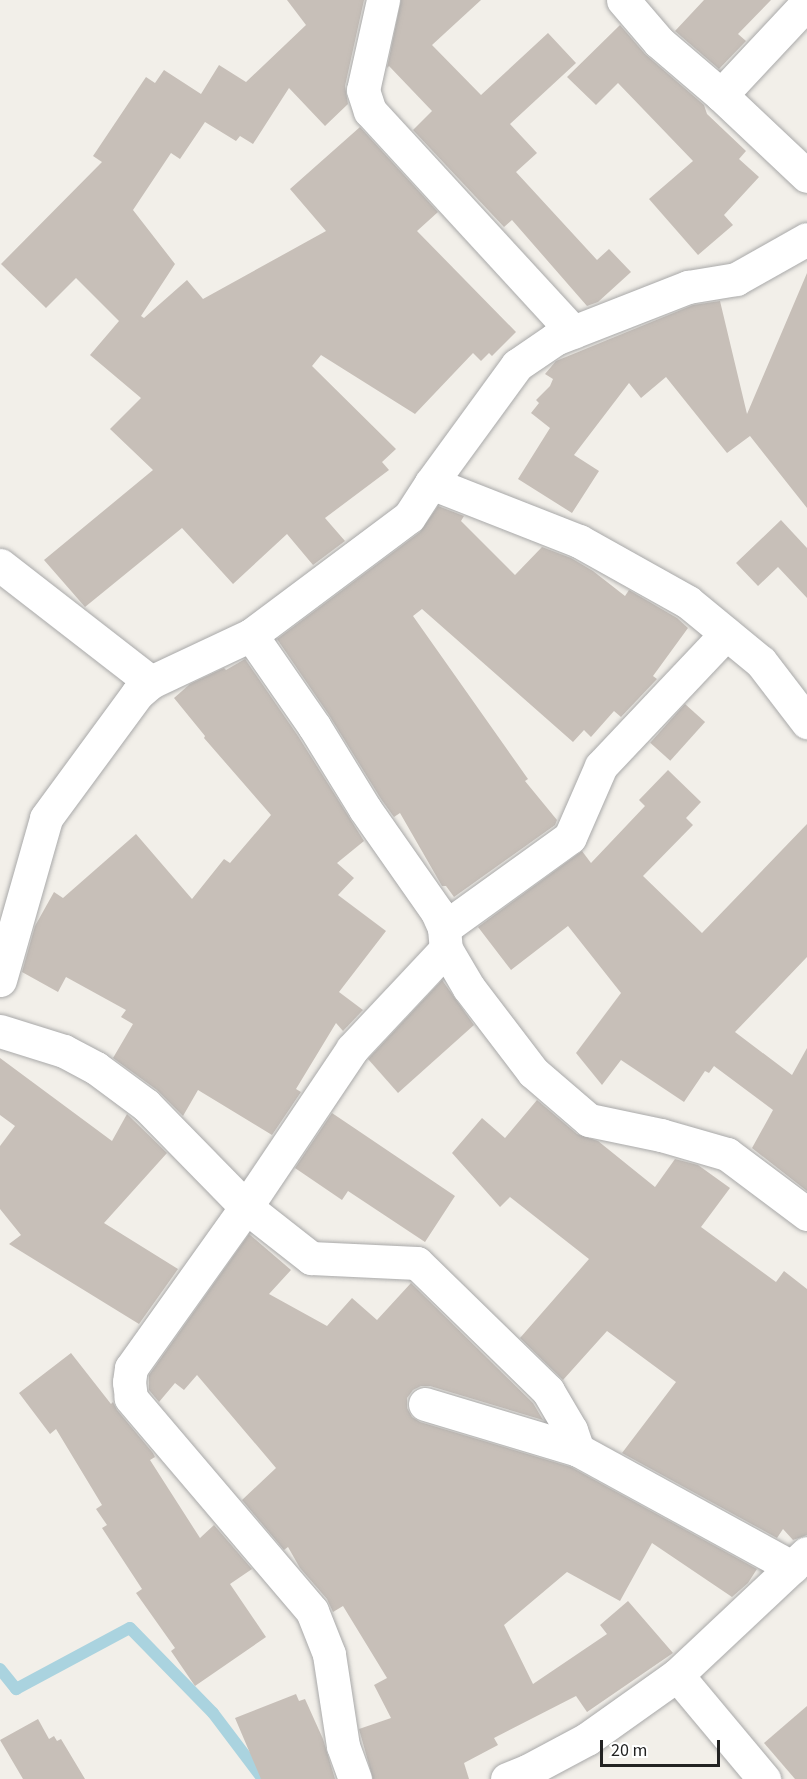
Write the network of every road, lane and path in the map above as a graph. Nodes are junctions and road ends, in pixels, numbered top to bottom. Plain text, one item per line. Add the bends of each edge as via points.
1 (383, 0) edge
2 (623, 0) edge
3 (807, 3) edge
4 (721, 95) junction
5 (807, 176) edge
6 (807, 239) edge
7 (573, 332) junction
8 (431, 483) junction
9 (0, 565) edge
10 (726, 634) junction
11 (251, 635) junction
12 (151, 682) junction
13 (807, 722) edge
14 (445, 939) junction
15 (0, 980) edge
16 (0, 1030) edge
17 (246, 1207) junction
18 (807, 1214) edge
19 (425, 1404) dead end
20 (578, 1449) junction
21 (799, 1560) edge
22 (677, 1675) junction
23 (355, 1779) edge
24 (507, 1779) edge
25 (764, 1779) edge

1 - 7 street via 363,90 370,111
2 - 4 street via 659,42
3 - 4 street
4 - 5 street
6 - 7 street via 736,279 688,287
7 - 8 street via 555,339 517,365
8 - 10 street via 579,541 688,602
8 - 11 street via 409,517
9 - 12 street
10 - 13 street via 761,662
10 - 14 street via 601,766 570,837
11 - 12 street
11 - 14 street via 437,912
12 - 15 street via 137,694 45,818
14 - 17 street via 352,1049
14 - 18 street via 470,988 533,1072 589,1120 727,1154
16 - 17 street via 64,1051 96,1068 146,1105
17 - 20 street via 311,1258 417,1263 548,1391
17 - 23 street via 131,1368 131,1398 312,1611 329,1654 343,1746
19 - 20 street
20 - 21 street
21 - 22 street
22 - 24 street via 587,1739
22 - 25 street

